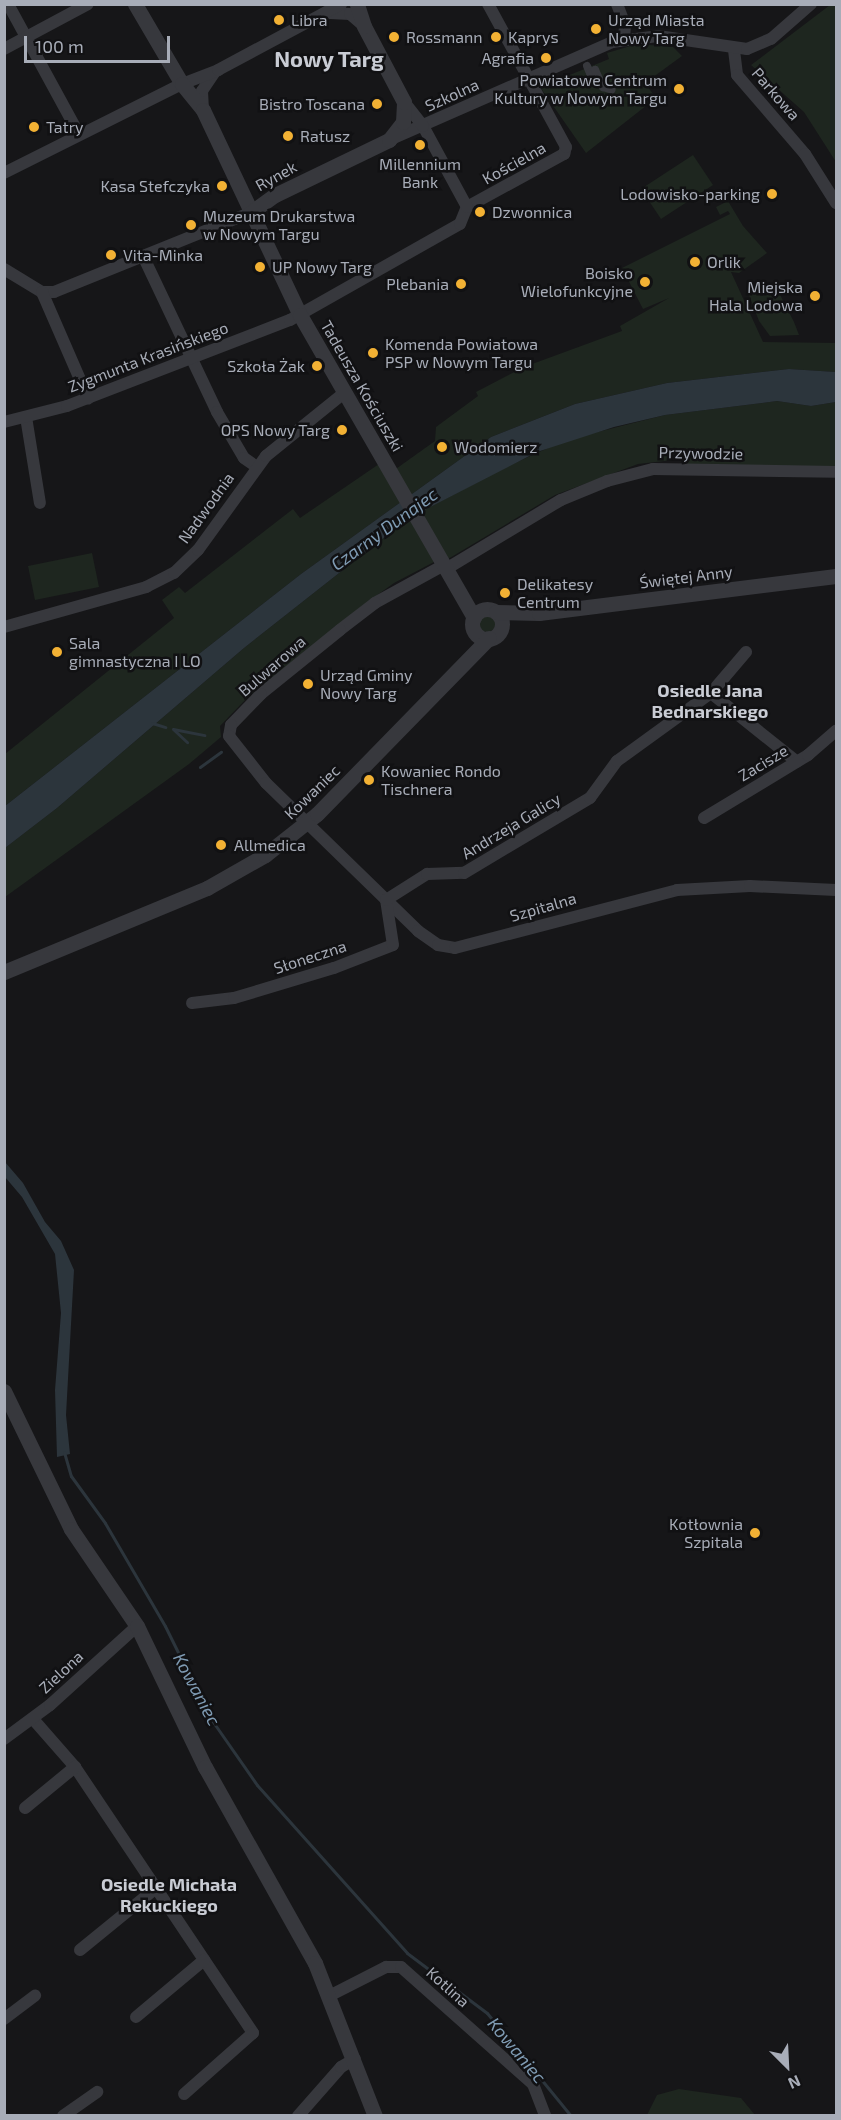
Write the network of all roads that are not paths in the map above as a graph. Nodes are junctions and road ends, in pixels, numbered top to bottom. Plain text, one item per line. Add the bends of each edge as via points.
1 (8, 4) edge
2 (88, 4) edge
3 (135, 4) edge
4 (341, 4) edge
5 (357, 4) edge
6 (488, 4) edge
7 (617, 4) edge
8 (811, 4) edge
9 (330, 13) junction
10 (364, 26) junction
11 (25, 38) junction
12 (624, 38) junction
13 (4, 49) edge
14 (734, 50) junction
15 (587, 66) dead end
16 (218, 70) junction
17 (527, 79) junction
18 (182, 84) junction
19 (612, 90) dead end
20 (404, 102) junction
21 (203, 110) junction
22 (423, 126) junction
23 (79, 134) junction
24 (389, 140) junction
25 (4, 173) edge
26 (236, 179) junction
27 (275, 195) junction
28 (463, 202) junction
29 (837, 203) edge
30 (250, 213) junction
31 (144, 258) junction
32 (4, 269) edge
33 (42, 292) junction
34 (300, 315) junction
35 (191, 358) junction
36 (345, 393) junction
37 (88, 398) junction
38 (26, 417) junction
39 (4, 422) edge
40 (257, 467) junction
41 (837, 472) edge
42 (40, 503) dead end
43 (446, 568) junction
44 (837, 576) edge
45 (539, 613) junction
46 (482, 617) junction
47 (4, 627) edge
48 (501, 628) junction
49 (489, 638) junction
50 (746, 652) dead end
51 (455, 675) junction
52 (711, 693) junction
53 (837, 731) edge
54 (796, 762) junction
55 (704, 818) dead end
56 (308, 822) junction
57 (837, 890) edge
58 (386, 900) junction
59 (4, 972) edge
60 (192, 1003) dead end
61 (4, 1390) edge
62 (137, 1626) junction
63 (33, 1719) junction
64 (4, 1740) edge
65 (75, 1767) junction
66 (25, 1808) dead end
67 (156, 1888) junction
68 (80, 1950) dead end
69 (204, 1960) junction
70 (331, 1995) junction
71 (35, 1996) dead end
72 (136, 2017) dead end
73 (4, 2019) edge
74 (356, 2059) junction
75 (97, 2092) dead end
76 (184, 2094) dead end
77 (63, 2115) edge
78 (298, 2115) edge
79 (375, 2115) edge
80 (545, 2115) edge

1 - 11 street
2 - 11 street
3 - 18 street, Rynek
4 - 9 street
5 - 10 street
6 - 17 street
7 - 12 street via 625,25
8 - 14 street, Parkowa via 771,39
9 - 10 street via 350,14
9 - 16 street
10 - 20 street
11 - 13 street
11 - 23 street
12 - 14 street, Szkolna via 658,36
12 - 17 street, Szkolna
14 - 29 street, Parkowa via 737,75 805,154
15 - 19 street via 590,73 595,70 603,87
16 - 18 street
16 - 21 street via 208,78 202,91
17 - 22 street, Szkolna
17 - 28 street, Kościelna via 563,139 564,154
18 - 21 street, Rynek
18 - 23 street
20 - 22 street
20 - 24 street via 404,122
21 - 26 street, Rynek
22 - 24 street, Rynek
22 - 28 street
23 - 25 street
24 - 27 street, Rynek
26 - 27 street via 250,193
26 - 30 street, Rynek
27 - 30 street, Rynek
28 - 34 street, Kościelna via 460,224 446,235
30 - 31 street
30 - 34 street, Tadeusza Kościuszki
31 - 33 street via 54,292
31 - 35 street
32 - 33 street
33 - 37 street
34 - 35 street, Zygmunta Krasińskiego
34 - 36 street, Tadeusza Kościuszki
35 - 37 street, Zygmunta Krasińskiego
35 - 40 street via 244,458
36 - 40 street, Nadwodnia via 290,434
36 - 43 street, Tadeusza Kościuszki
37 - 38 street, Zygmunta Krasińskiego
38 - 39 street, Zygmunta Krasińskiego
38 - 42 street
40 - 47 street, Nadwodnia via 198,550 174,573 146,587
41 - 43 street, Przywodzie via 653,469 561,500
43 - 46 street, Tadeusza Kościuszki
43 - 56 street, Bulwarowa via 375,603 276,681 231,725 229,736 245,761
44 - 45 street, Świętej Anny
45 - 46 street, Świętej Anny
45 - 48 street, Świętej Anny
46 - 48 street
46 - 49 street
46 - 51 street, Kowaniec
48 - 49 street, Świętej Anny
49 - 51 street, Kowaniec
50 - 52 street, Andrzeja Galicy
51 - 56 street, Kowaniec
52 - 54 street
52 - 58 street, Andrzeja Galicy via 609,771 590,798 464,873 427,874
53 - 54 street, Zacisze
54 - 55 street, Zacisze
56 - 58 street, Szpitalna
56 - 59 street, Kowaniec via 265,855 213,885
57 - 58 street, Szpitalna via 750,886 677,890 455,948 430,940
58 - 60 street, Słoneczna via 393,945 334,968 234,998
61 - 62 street via 71,1529
62 - 63 street, Zielona
62 - 70 street via 205,1767
63 - 64 street, Zielona
63 - 65 street
65 - 66 street
65 - 67 street
67 - 68 street
67 - 69 street
69 - 72 street
69 - 76 street via 253,2033
70 - 74 street
70 - 80 street, Kotlina via 386,1966 401,1967 533,2084
71 - 73 street
74 - 78 street via 341,2067
74 - 79 street
75 - 77 street

